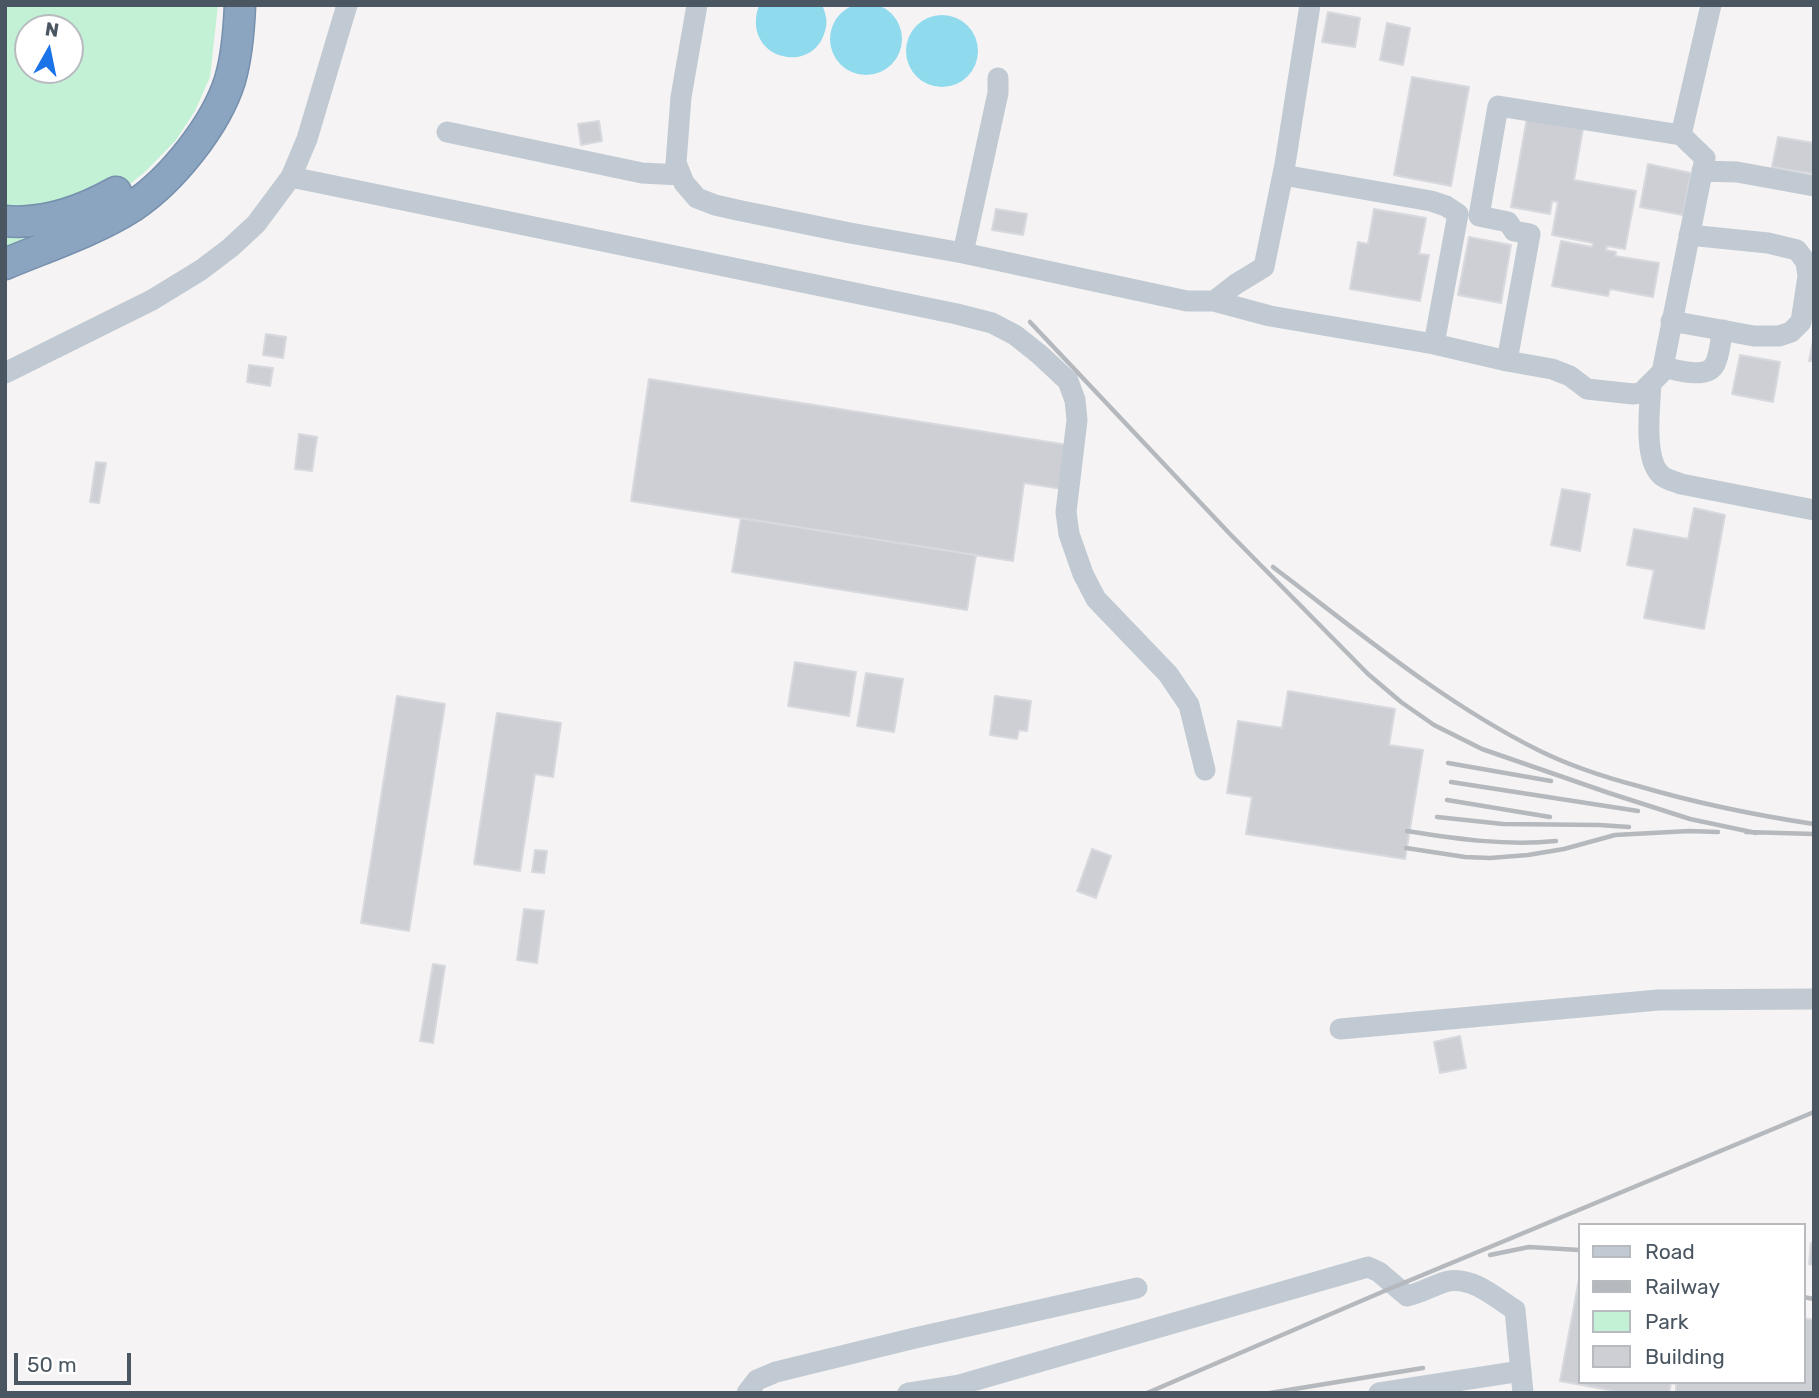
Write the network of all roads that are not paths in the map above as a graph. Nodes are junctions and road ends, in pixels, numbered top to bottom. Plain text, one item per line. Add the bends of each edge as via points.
1 (220, 5) edge
2 (240, 5) edge
3 (347, 5) edge
4 (697, 5) edge
5 (1310, 5) edge
6 (1711, 5) edge
7 (998, 78) dead end
8 (447, 132) dead end
9 (1681, 135) junction
10 (1702, 172) junction
11 (681, 175) junction
12 (1283, 175) junction
13 (291, 177) junction
14 (1814, 186) edge
15 (1468, 215) junction
16 (5, 221) edge
17 (1689, 235) junction
18 (963, 253) junction
19 (5, 264) edge
20 (1214, 301) junction
21 (1671, 321) junction
22 (1723, 330) junction
23 (1434, 344) junction
24 (1507, 361) junction
25 (5, 373) edge
26 (1657, 375) junction
27 (1814, 510) edge
28 (1205, 770) dead end
29 (1814, 999) edge
30 (1340, 1029) dead end
31 (1137, 1288) dead end
32 (1521, 1371) junction
33 (747, 1393) edge
34 (908, 1393) edge
35 (1379, 1393) edge
36 (1523, 1393) edge

1 - 16 highway via 210,77 195,111 146,172 93,205 51,219
2 - 19 highway via 229,81 210,123 163,183 101,223
3 - 13 street
4 - 11 street via 681,97 676,163
5 - 12 street
6 - 9 street
7 - 18 street
8 - 11 street via 642,173
9 - 10 street via 1705,158
9 - 15 street via 1497,106
10 - 14 street via 1737,172
10 - 17 street
11 - 18 street via 697,198 715,205
12 - 15 street via 1430,201
12 - 20 street via 1264,267
13 - 25 street via 256,224 201,270 152,300
13 - 28 street via 957,314 1015,335 1068,381 1075,400 1077,420 1066,512 1083,574 1096,599 1168,674 1189,705
15 - 23 street
15 - 24 street via 1508,222 1514,231 1530,234
17 - 21 street
17 - 22 street via 1768,243 1797,250 1806,262 1801,322 1791,332 1754,336
18 - 20 street via 1187,301
20 - 23 street via 1270,316
21 - 22 street
21 - 26 street
22 - 26 street via 1715,365 1707,371
23 - 24 street
24 - 26 street via 1552,369 1587,388 1633,394 1641,393
26 - 27 street via 1650,454 1663,478
29 - 30 street via 1658,1000
31 - 33 street via 776,1372 757,1381
32 - 34 street via 1515,1310 1479,1287 1462,1282 1449,1281 1407,1296 1368,1267 959,1385
32 - 35 street
32 - 36 street

